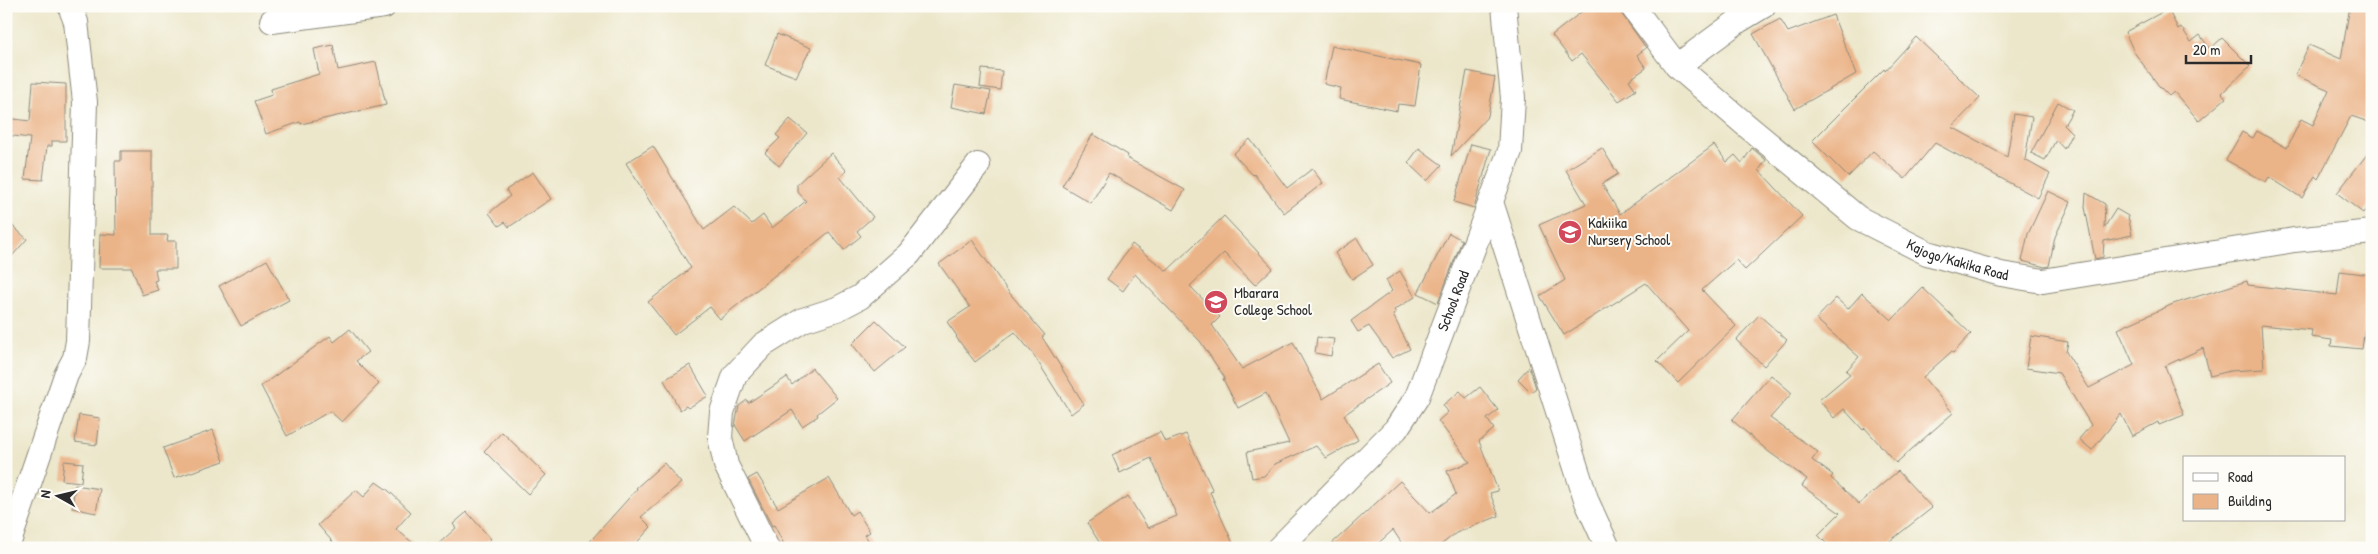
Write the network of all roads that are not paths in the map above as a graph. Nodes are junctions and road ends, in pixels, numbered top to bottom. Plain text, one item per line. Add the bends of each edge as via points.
1 (70, 6) edge
2 (384, 6) edge
3 (1504, 6) edge
4 (1632, 6) edge
5 (1763, 6) edge
6 (272, 21) dead end
7 (1677, 66) junction
8 (978, 165) dead end
9 (1491, 202) junction
10 (2372, 232) edge
11 (10, 523) edge
12 (6, 548) edge
13 (767, 548) edge
14 (1280, 548) edge
15 (1608, 548) edge

1 - 11 street via 76,22 85,102 78,342
2 - 6 street
3 - 9 street, School Road via 1513,98 1510,151
4 - 7 street, Kajogo/Kakika Road
5 - 7 street
7 - 10 street, Kajogo/Kakika Road via 1858,218 1927,253 2001,274 2043,281 2294,240
8 - 13 street via 908,254 860,297 803,320 763,345 735,375 722,412 720,437 726,464
9 - 14 street, School Road via 1417,397 1396,429
9 - 15 street via 1587,502
11 - 12 street

